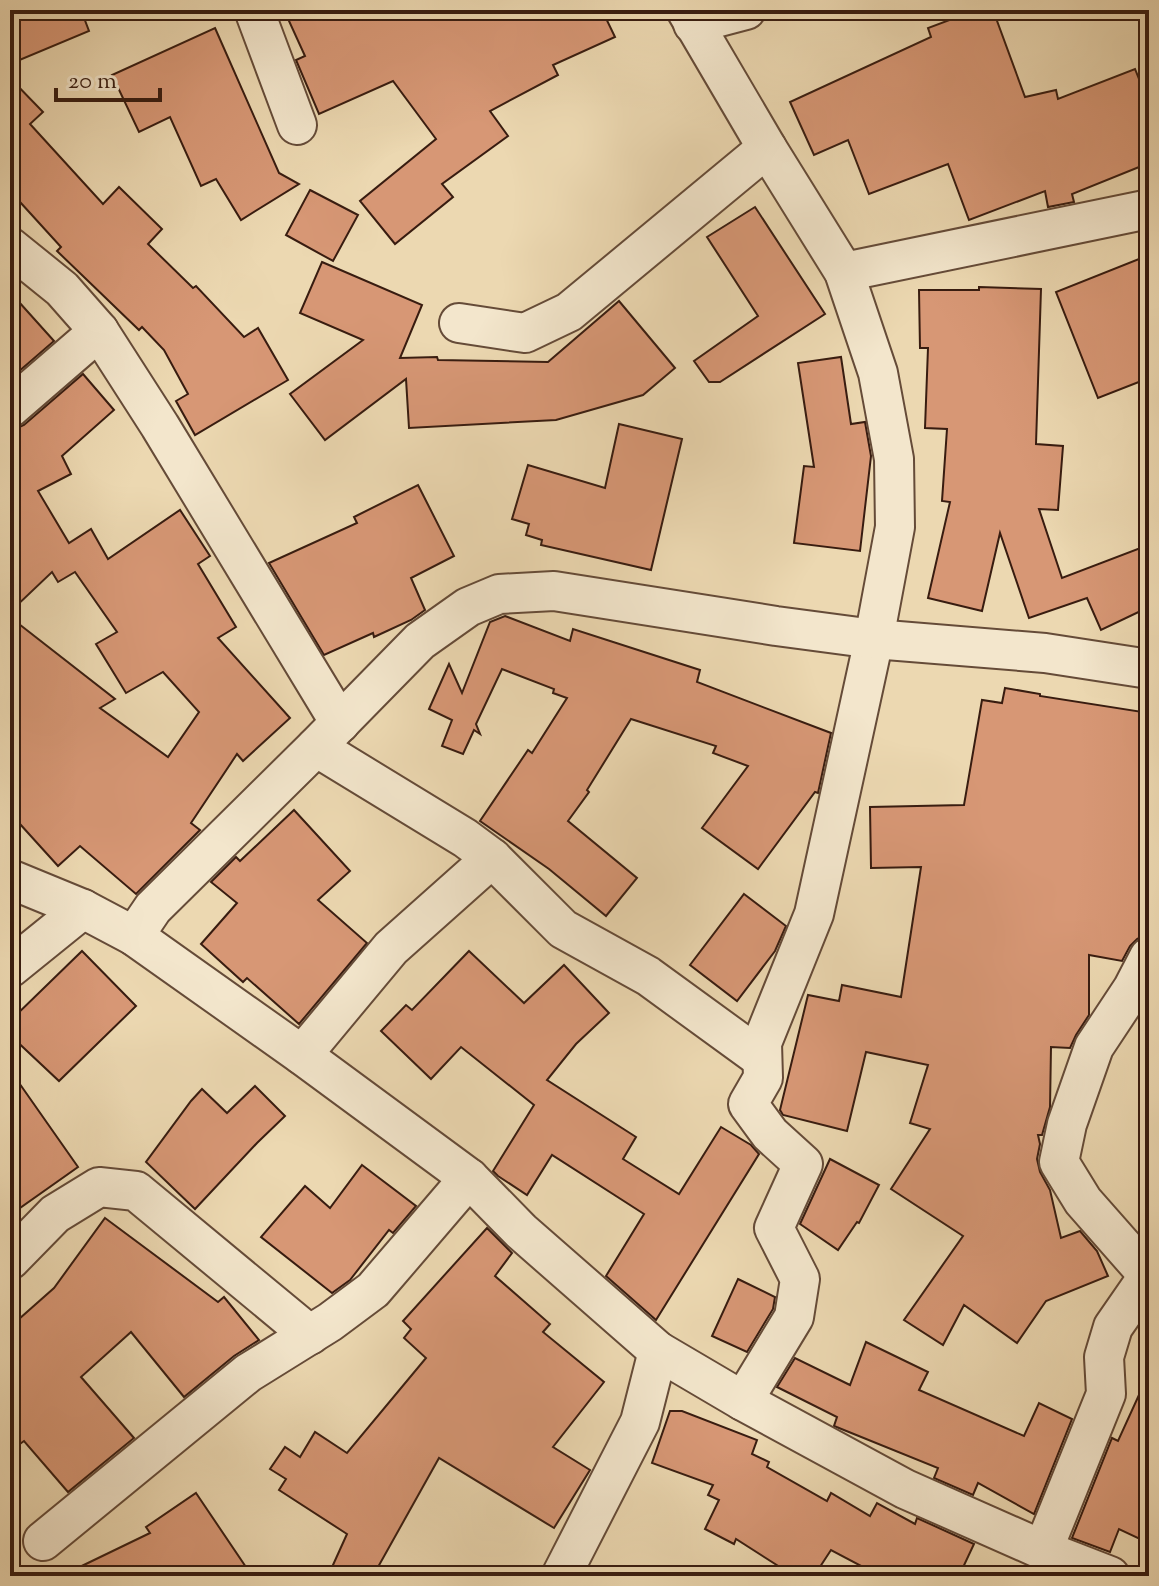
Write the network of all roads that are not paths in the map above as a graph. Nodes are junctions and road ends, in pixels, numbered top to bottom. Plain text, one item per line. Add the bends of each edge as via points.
1 (254, 10) edge
2 (746, 10) edge
3 (690, 17) edge
4 (297, 125) dead end
5 (767, 148) junction
6 (1149, 209) edge
7 (10, 247) edge
8 (844, 272) junction
9 (459, 323) dead end
10 (99, 331) junction
11 (10, 408) edge
12 (874, 639) junction
13 (1149, 669) edge
14 (328, 735) junction
15 (492, 858) junction
16 (10, 879) edge
17 (83, 909) junction
18 (134, 936) junction
19 (1149, 957) edge
20 (10, 968) edge
21 (302, 1055) junction
22 (762, 1059) junction
23 (469, 1178) junction
24 (10, 1260) edge
25 (1149, 1275) edge
26 (310, 1335) junction
27 (658, 1351) junction
28 (743, 1401) junction
29 (43, 1541) dead end
30 (1043, 1550) junction
31 (1100, 1574) edge
32 (561, 1576) edge

1 - 4 street
2 - 3 street
3 - 5 street
5 - 8 street
5 - 9 street via 569,312 525,333
6 - 8 street
7 - 10 street via 62,289
8 - 12 street via 878,373 894,459 895,527
10 - 11 street
10 - 14 street via 160,426
12 - 13 street via 1045,653
12 - 14 street via 554,591 499,594 468,607 420,641
12 - 22 street via 814,914 762,1043
14 - 15 street
14 - 18 street via 153,908
15 - 21 street via 391,948
15 - 22 street via 563,929 648,976
16 - 17 street
17 - 18 street
17 - 20 street
18 - 21 street
19 - 25 street via 1094,1047 1059,1162 1083,1201
21 - 23 street
22 - 28 street via 763,1078 748,1104 770,1134 803,1164 774,1228 800,1279 794,1317
23 - 26 street via 373,1290
23 - 27 street
24 - 26 street via 55,1214 99,1187 136,1191
25 - 30 street via 1113,1327 1104,1357 1106,1394
26 - 29 street via 248,1373
27 - 28 street
27 - 32 street via 640,1422
28 - 30 street via 905,1489
30 - 31 street

